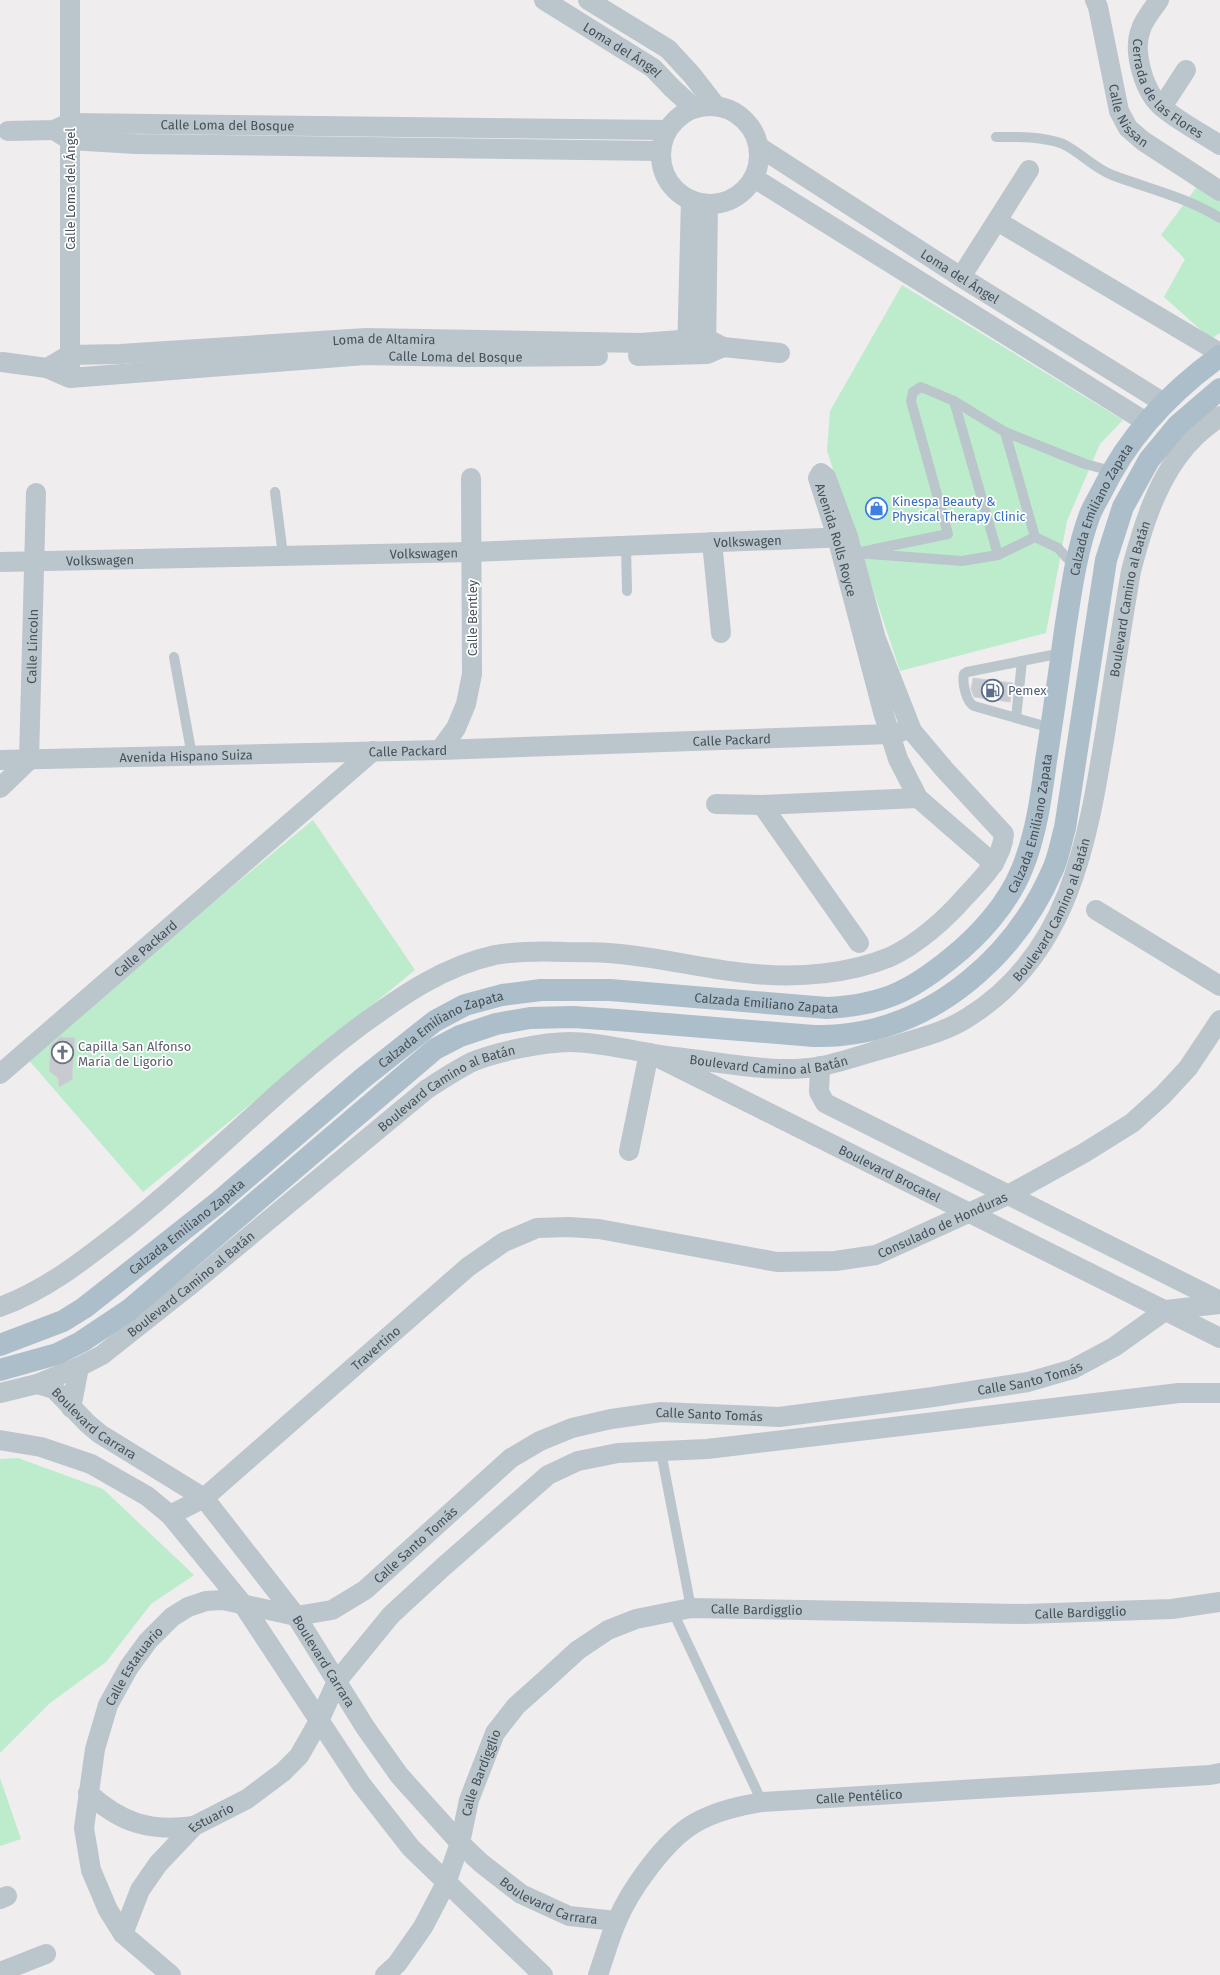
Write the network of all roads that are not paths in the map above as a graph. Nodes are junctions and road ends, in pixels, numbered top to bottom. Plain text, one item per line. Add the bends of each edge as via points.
1 (70, 0) edge
2 (544, 0) edge
3 (588, 0) edge
4 (1095, 0) edge
5 (1159, 0) edge
6 (1186, 70) dead end
7 (716, 106) junction
8 (1162, 107) junction
9 (694, 108) junction
10 (667, 130) junction
11 (8, 131) dead end
12 (65, 131) junction
13 (996, 137) dead end
14 (1220, 145) edge
15 (759, 147) junction
16 (661, 151) junction
17 (1029, 170) dead end
18 (754, 178) junction
19 (1220, 191) edge
20 (700, 202) junction
21 (1220, 218) edge
22 (997, 221) junction
23 (961, 277) junction
24 (712, 347) junction
25 (687, 348) junction
26 (780, 353) dead end
27 (69, 355) junction
28 (1220, 355) edge
29 (2, 362) dead end
30 (46, 368) junction
31 (70, 378) junction
32 (1128, 381) junction
33 (1220, 389) edge
34 (954, 401) junction
35 (1164, 403) junction
36 (1115, 404) junction
37 (1220, 416) edge
38 (1146, 422) junction
39 (1006, 432) junction
40 (1112, 471) junction
41 (471, 478) dead end
42 (275, 492) dead end
43 (36, 493) dead end
44 (842, 537) junction
45 (1034, 537) junction
46 (712, 542) junction
47 (626, 546) junction
48 (471, 552) junction
49 (283, 555) junction
50 (998, 555) junction
51 (0, 562) edge
52 (35, 562) junction
53 (1076, 568) junction
54 (627, 591) dead end
55 (721, 633) dead end
56 (1062, 653) junction
57 (174, 658) dead end
58 (1022, 661) junction
59 (1016, 718) junction
60 (1051, 728) junction
61 (912, 731) junction
62 (890, 734) junction
63 (440, 750) junction
64 (373, 751) junction
65 (192, 756) junction
66 (0, 760) edge
67 (29, 760) junction
68 (0, 788) edge
69 (918, 798) junction
70 (716, 804) dead end
71 (762, 805) junction
72 (994, 864) junction
73 (1096, 910) dead end
74 (859, 943) dead end
75 (1220, 986) edge
76 (1220, 1020) edge
77 (649, 1053) junction
78 (820, 1066) junction
79 (0, 1074) edge
80 (629, 1151) dead end
81 (1008, 1195) junction
82 (968, 1212) junction
83 (600, 1229) joint
84 (1220, 1301) edge
85 (1220, 1304) edge
86 (0, 1307) edge
87 (1166, 1310) junction
88 (1220, 1338) edge
89 (0, 1345) edge
90 (79, 1367) junction
91 (0, 1370) edge
92 (37, 1384) junction
93 (0, 1393) edge
94 (1220, 1393) edge
95 (71, 1408) junction
96 (0, 1440) edge
97 (661, 1452) junction
98 (204, 1498) junction
99 (170, 1515) junction
100 (1220, 1602) edge
101 (242, 1603) junction
102 (682, 1610) junction
103 (296, 1616) junction
104 (337, 1681) junction
105 (319, 1721) junction
106 (1217, 1776) edge
107 (88, 1792) junction
108 (762, 1802) junction
109 (194, 1826) junction
110 (460, 1843) junction
111 (446, 1882) junction
112 (616, 1921) junction
113 (123, 1934) junction
114 (46, 1954) dead end
115 (0, 1972) edge
116 (171, 1975) edge
117 (385, 1975) edge
118 (543, 1975) edge
119 (598, 1975) edge

1 - 12 street, Calle Loma del Ángel
2 - 9 street, Loma del Ángel via 653,68
3 - 7 street, Loma del Ángel via 668,49
4 - 19 street, Calle Nissan via 1119,112 1128,128 1142,141
5 - 8 street, Cerrada de las Flores via 1141,28 1136,43 1139,64 1147,87
6 - 8 street
7 - 9 street
7 - 15 street via 731,110 744,119 754,132
8 - 14 street, Cerrada de las Flores
9 - 10 street via 683,113
10 - 12 street, Calle Loma del Bosque
10 - 16 street
11 - 12 street, Calle Loma del Bosque
12 - 16 street, Calle Loma del Bosque via 136,144
12 - 27 street, Calle Loma del Ángel
13 - 21 lane via 1035,138 1063,144 1104,172 1172,194
15 - 18 street via 759,163
15 - 23 street, Loma del Ángel
16 - 20 street via 663,169 669,182 679,192
17 - 22 street
18 - 20 street via 735,198 722,203
18 - 36 street, Loma del Ángel
20 - 24 street
20 - 25 street
22 - 23 street
22 - 28 street
23 - 32 street, Loma del Ángel
24 - 25 street, Loma de Altamira
24 - 26 street, Loma de Altamira
25 - 27 street, Loma de Altamira via 641,343 366,338
25 - 31 street, Calle Loma del Bosque via 465,357 365,355
27 - 30 street, Loma de Altamira
27 - 31 street, Calle Loma del Ángel
28 - 35 main road, Calzada Emiliano Zapata via 1191,377
29 - 30 street
30 - 31 street
32 - 35 street, Loma del Ángel
32 - 36 street
33 - 91 main road, Calzada Emiliano Zapata via 1178,425 1149,460 1123,507 1106,560 1065,828 1054,868 1035,904 1014,935 965,984 939,1003 911,1016 881,1027 841,1036 573,1017 523,1019 496,1024 460,1036 436,1049 123,1315 57,1354
34 - 39 lane
34 - 50 lane
34 - 50 lane via 921,387 913,392 910,401 948,534 856,553 962,561
35 - 38 main road, Calzada Emiliano Zapata
36 - 38 street, Loma del Ángel
37 - 78 street, Boulevard Camino al Batán via 1192,439 1169,468 1140,537 1131,571 1093,811 1074,881 1058,917 1038,952 995,997 950,1028
38 - 40 main road, Calzada Emiliano Zapata
39 - 40 lane via 1085,464
39 - 45 lane
40 - 53 main road, Calzada Emiliano Zapata via 1089,516
41 - 48 street, Calle Bentley
42 - 49 lane
43 - 52 street, Calle Lincoln
44 - 46 street, Volkswagen
44 - 61 street, Avenida Rolls Royce via 876,638
44 - 62 street, Avenida Rolls Royce
45 - 50 lane
45 - 53 lane via 1058,548
46 - 47 street, Volkswagen
46 - 55 street
47 - 48 street, Volkswagen
47 - 54 lane
48 - 49 street, Volkswagen
48 - 63 street, Calle Bentley via 472,674 466,704 456,728
49 - 52 street, Volkswagen
51 - 52 street, Volkswagen
52 - 67 street, Calle Lincoln
53 - 56 main road, Calzada Emiliano Zapata
56 - 58 lane
56 - 60 main road, Calzada Emiliano Zapata
57 - 65 lane
58 - 59 lane
58 - 59 lane via 967,672 963,678 971,704
59 - 60 lane
60 - 89 main road, Calzada Emiliano Zapata via 1039,814 1022,870 998,912 968,945 908,989 876,1002 827,1008 610,990 541,990 502,994 465,1005 435,1021 363,1078 216,1204 84,1308 63,1321
61 - 62 street, Calle Packard
61 - 72 street, Avenida Rolls Royce via 1001,829 1004,840
62 - 63 street, Calle Packard
62 - 69 street, Avenida Rolls Royce via 898,759
63 - 64 street, Calle Packard
64 - 65 street, Avenida Hispano Suiza
64 - 79 street, Calle Packard
65 - 67 street, Avenida Hispano Suiza
66 - 67 street, Avenida Hispano Suiza
67 - 68 street
69 - 71 street
69 - 72 street
70 - 71 street
71 - 74 street
72 - 86 street, Avenida Rolls Royce via 959,905 929,932 892,956 855,968 806,974 756,974 610,953 523,951 465,964 431,979 400,996 331,1048 169,1193 74,1268 40,1289
73 - 75 street
76 - 81 street, Consulado de Honduras via 1188,1068 1132,1123
77 - 78 street, Boulevard Camino al Batán via 767,1069
77 - 80 street
77 - 82 street, Boulevard Brocatel
77 - 90 street, Boulevard Camino al Batán via 608,1045 570,1042 508,1052 475,1061 449,1074 427,1089 188,1287 102,1355
78 - 81 street via 819,1092 825,1103
81 - 82 street, Consulado de Honduras
81 - 84 street
82 - 83 street, Consulado de Honduras via 876,1254 835,1261 777,1262
82 - 87 street, Boulevard Brocatel
83 - 98 street, Travertino via 537,1228 504,1242 468,1267
85 - 87 street, Calle Santo Tomás
87 - 88 street, Boulevard Brocatel
87 - 103 street, Calle Santo Tomás via 1114,1347 1073,1369 1028,1382 778,1417 661,1412 572,1428 540,1441 511,1458 365,1590 332,1610
90 - 92 street, Boulevard Camino al Batán
90 - 95 street
92 - 93 street, Boulevard Camino al Batán
92 - 95 street, Boulevard Carrara via 54,1389
94 - 97 street, Calle Santo Tomás via 1180,1394 707,1449
95 - 98 street, Boulevard Carrara via 100,1434
96 - 99 street via 41,1447 91,1464 147,1496
97 - 102 lane
97 - 104 street, Calle Santo Tomás via 618,1453 578,1460 548,1475 391,1615
98 - 99 street, Travertino
98 - 103 street, Boulevard Carrara
99 - 101 street
100 - 102 street, Calle Bardigglio via 1172,1609 1024,1614
101 - 103 street, Calle Santo Tomás
101 - 105 street
101 - 107 street, Calle Estatuario via 206,1601 188,1607 172,1617 148,1641 129,1667 108,1705 95,1749
102 - 108 lane
102 - 110 street, Calle Bardigglio via 636,1619 608,1630 578,1650 516,1706 496,1733 482,1765 469,1800
103 - 104 street, Boulevard Carrara
104 - 105 street, Calle Santo Tomás
104 - 110 street, Boulevard Carrara via 399,1775
105 - 109 street, Estuario via 299,1756 283,1772 247,1798
105 - 111 street via 360,1784 411,1848
106 - 108 street, Calle Pentélico
107 - 109 street via 113,1813 136,1824 155,1828
107 - 113 street, Calle Estatuario via 84,1828 91,1870 108,1910
108 - 112 street, Calle Pentélico via 728,1808 695,1823 673,1840 655,1860
109 - 113 street, Estuario via 148,1877 140,1890
110 - 111 street, Calle Bardigglio
110 - 112 street, Boulevard Carrara via 521,1894 569,1916
111 - 117 street via 423,1927 397,1964
111 - 118 street
112 - 119 street, Calle Pentélico
113 - 116 street, Calle Estatuario
114 - 115 street

